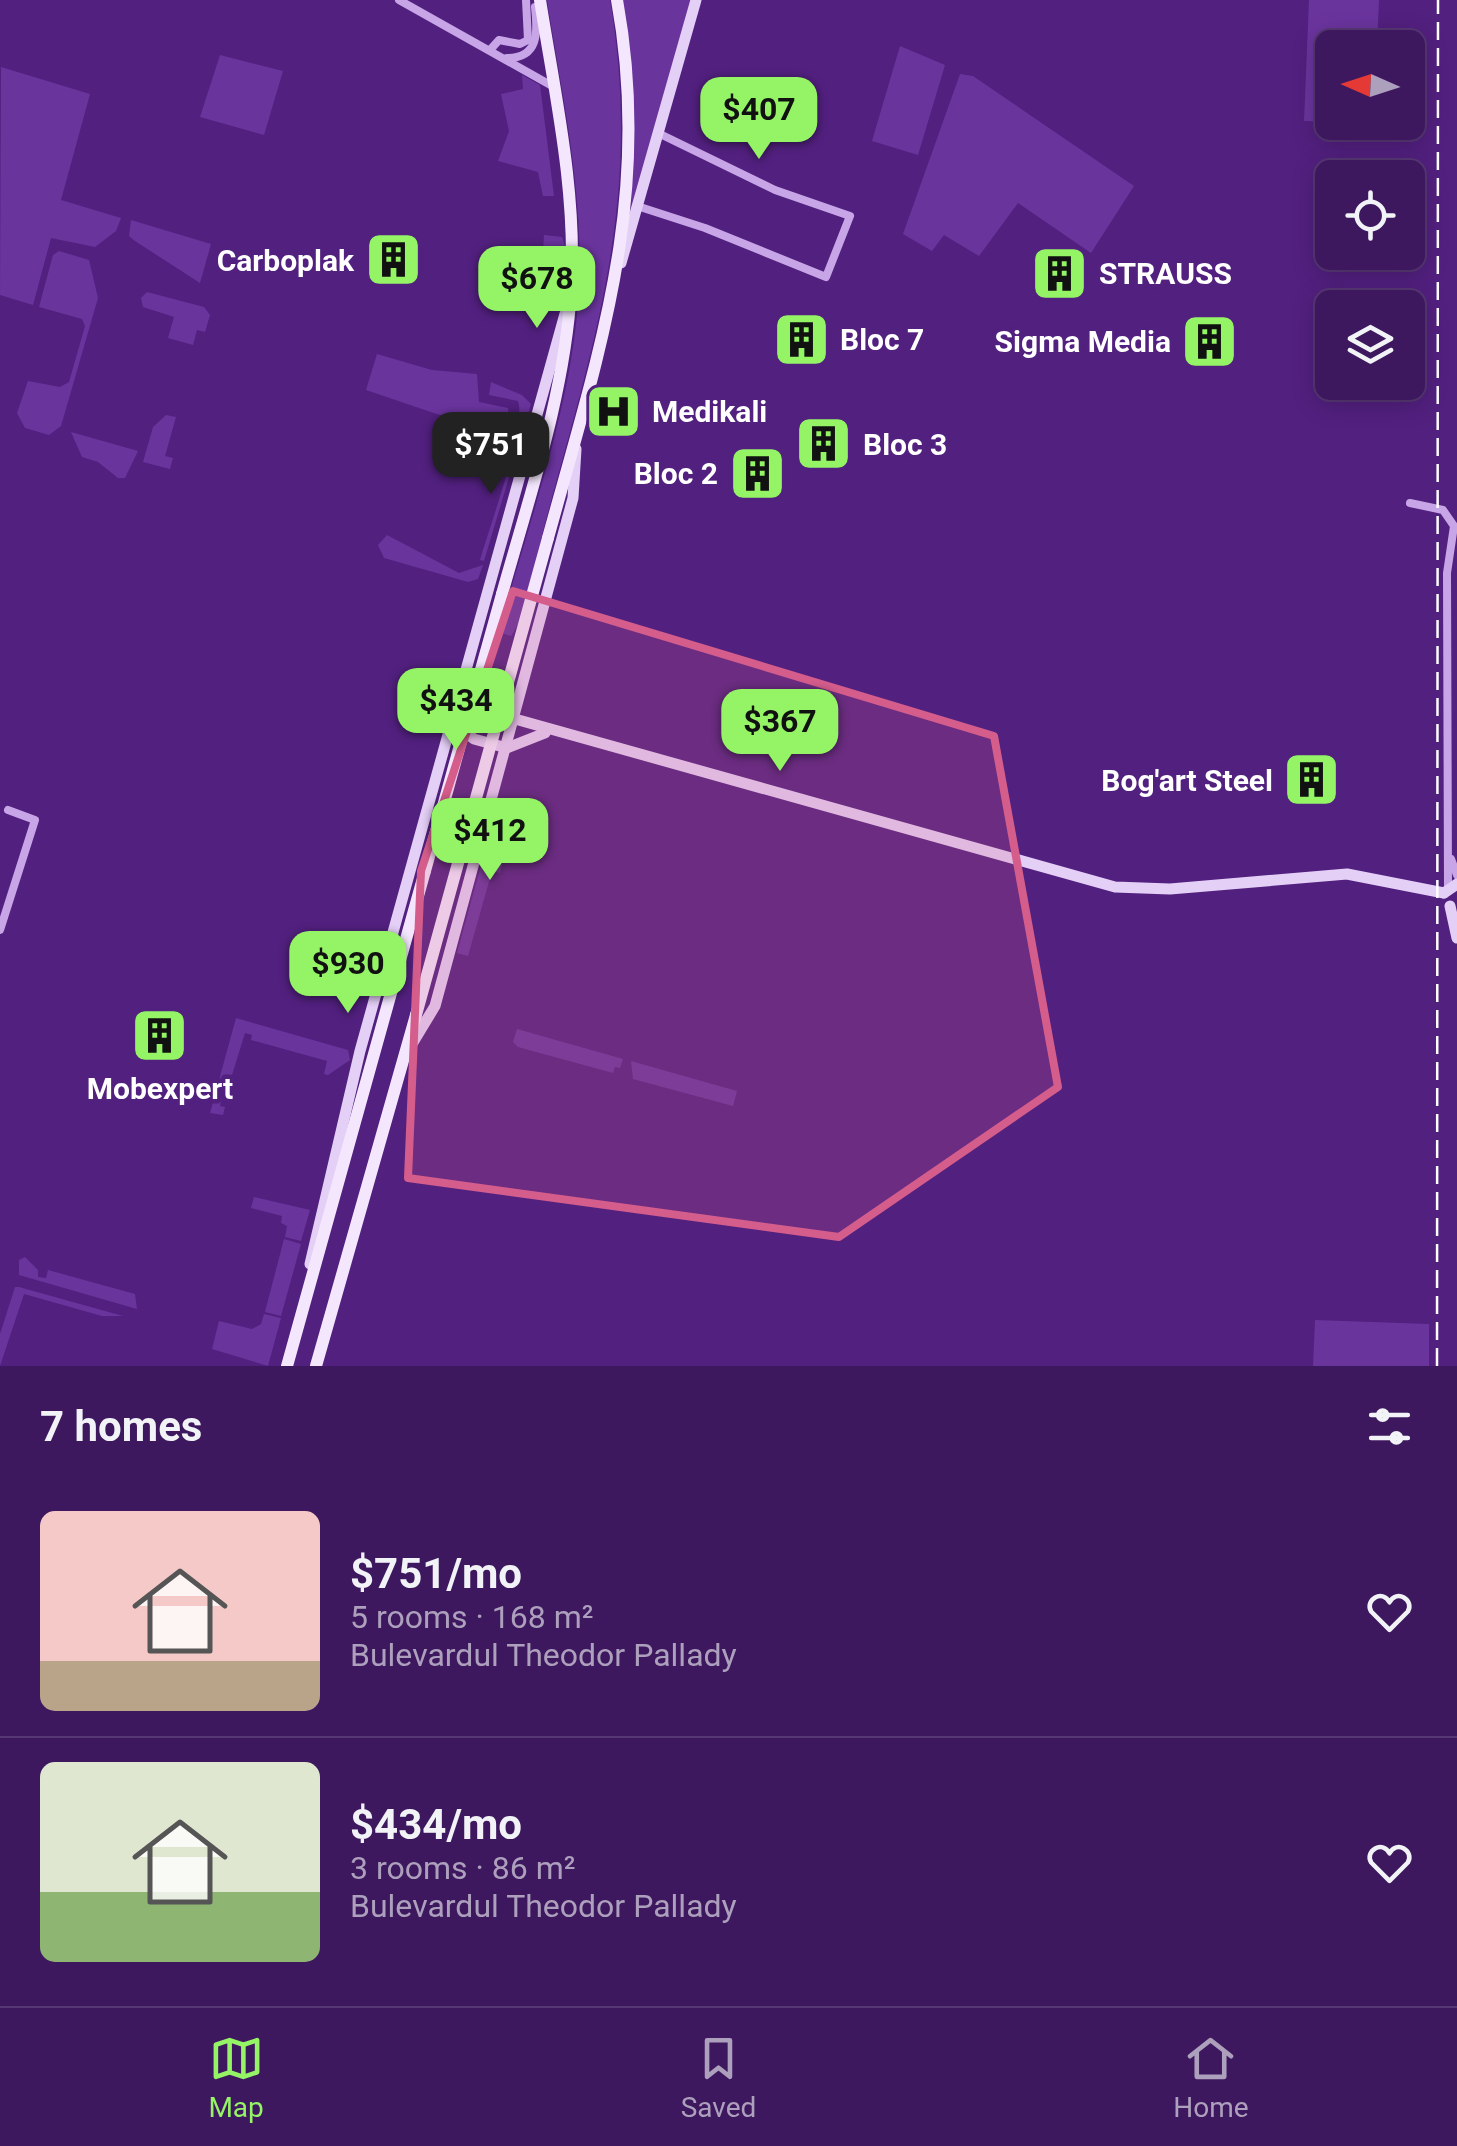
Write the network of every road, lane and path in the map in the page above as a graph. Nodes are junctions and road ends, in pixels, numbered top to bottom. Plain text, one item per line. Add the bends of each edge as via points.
1 (399, 0) edge
2 (526, 0) edge
3 (537, 0) edge
4 (617, 0) edge
5 (696, 0) edge
6 (490, 50) junction
7 (502, 57) junction
8 (554, 87) junction
9 (658, 133) junction
10 (637, 206) junction
11 (620, 267) junction
12 (570, 299) junction
13 (576, 436) junction
14 (1410, 503) dead end
15 (456, 705) junction
16 (516, 714) junction
17 (552, 732) junction
18 (507, 748) junction
19 (8, 810) dead end
20 (1448, 850) junction
21 (1457, 875) edge
22 (1451, 896) edge
23 (4, 901) edge
24 (0, 930) edge
25 (1457, 938) edge
26 (404, 1057) junction
27 (305, 1304) junction
28 (287, 1366) edge
29 (316, 1366) edge

1 - 6 street
2 - 6 street via 528,40 496,41
3 - 7 street via 535,43 521,57
3 - 8 main road
4 - 11 main road via 630,132
5 - 9 street
6 - 7 street
7 - 8 street
8 - 12 main road via 569,196
9 - 10 street
9 - 10 street via 775,190 850,216 847,227 826,277
10 - 11 street
11 - 13 main road
12 - 15 street
12 - 27 main road, bridge via 555,398
13 - 16 street via 573,498
13 - 26 main road, bridge
14 - 20 street via 1444,510 1454,526 1447,573
15 - 16 street via 472,690 493,690
15 - 18 street via 467,736
15 - 27 street via 333,1153
16 - 17 street
16 - 18 street
17 - 18 street
17 - 22 street via 1116,886 1347,874
18 - 26 street via 434,1006
19 - 23 street via 35,820
20 - 21 street
20 - 22 street
22 - 25 street
23 - 24 street
26 - 29 main road
27 - 28 main road

